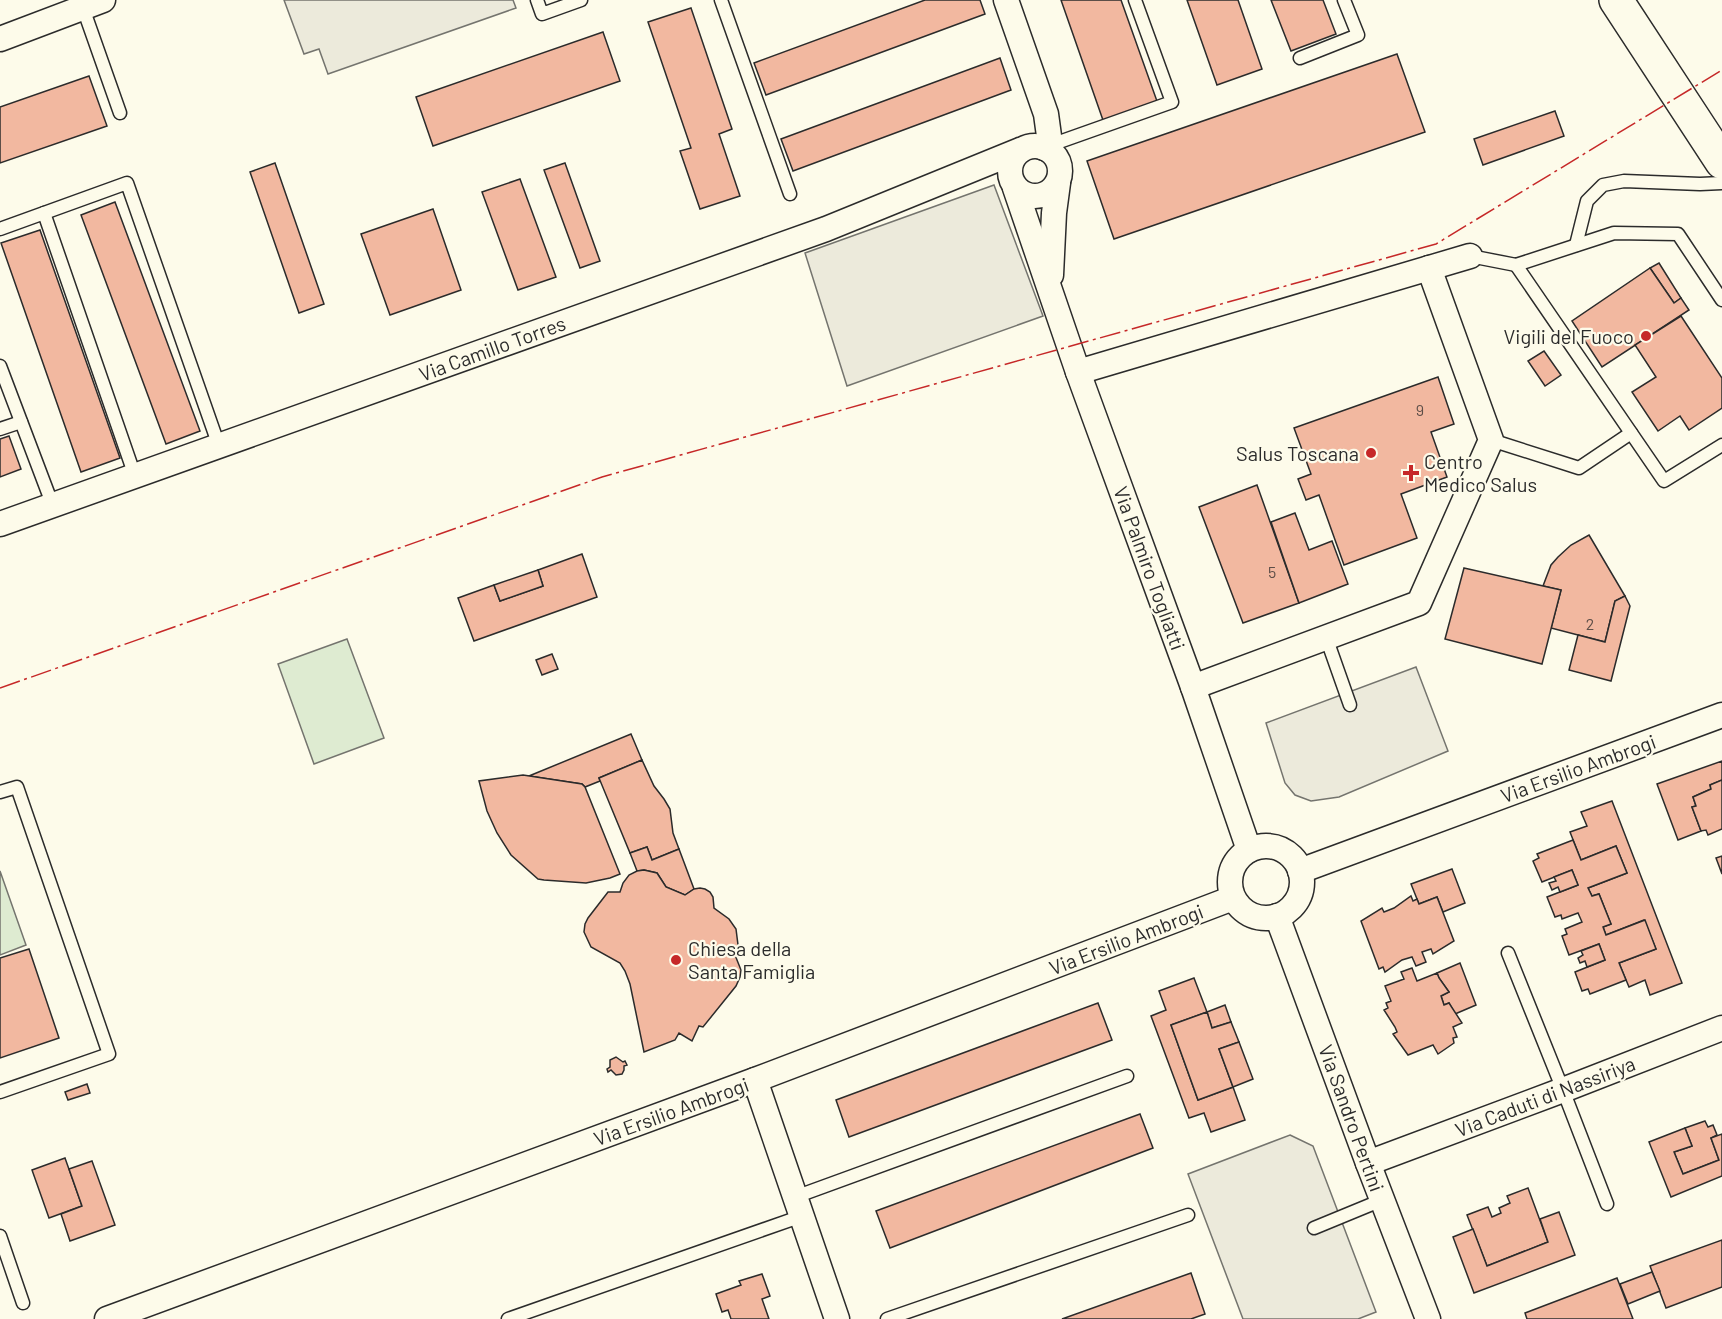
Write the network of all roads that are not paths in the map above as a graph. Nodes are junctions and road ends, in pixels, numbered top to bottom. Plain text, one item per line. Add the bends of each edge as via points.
1 (537, 0) edge
2 (581, 0) edge
3 (721, 0) edge
4 (1005, 0) edge
5 (1135, 0) edge
6 (1344, 0) edge
7 (1616, 0) edge
8 (93, 4) edge
9 (0, 39) edge
10 (1300, 58) dead end
11 (120, 113) dead end
12 (1044, 148) junction
13 (1020, 150) junction
14 (1722, 162) edge
15 (981, 166) junction
16 (1013, 183) junction
17 (1058, 183) junction
18 (1722, 183) edge
19 (790, 194) dead end
20 (44, 213) junction
21 (0, 229) edge
22 (1576, 245) junction
23 (1470, 256) joint
24 (1516, 265) junction
25 (1429, 268) junction
26 (1050, 287) junction
27 (1722, 300) edge
28 (0, 366) edge
29 (1078, 372) junction
30 (21, 422) junction
31 (0, 429) edge
32 (1631, 433) junction
33 (1491, 440) junction
34 (1722, 445) edge
35 (219, 446) junction
36 (135, 476) junction
37 (53, 506) junction
38 (0, 524) edge
39 (1326, 637) junction
40 (1193, 687) junction
41 (1350, 705) dead end
42 (1722, 715) edge
43 (0, 792) edge
44 (1249, 850) junction
45 (1300, 871) junction
46 (1233, 898) junction
47 (1277, 916) junction
48 (1508, 953) dead end
49 (1722, 1028) edge
50 (1126, 1076) dead end
51 (755, 1080) junction
52 (1563, 1090) junction
53 (0, 1092) edge
54 (1368, 1163) junction
55 (1382, 1200) junction
56 (1607, 1204) dead end
57 (799, 1207) junction
58 (1188, 1215) dead end
59 (1314, 1228) dead end
60 (0, 1236) edge
61 (23, 1303) dead end
62 (107, 1319) edge
63 (508, 1319) edge
64 (837, 1319) edge
65 (887, 1319) edge
66 (1428, 1319) edge

1 - 2 lane via 542,14
3 - 19 lane
4 - 12 street via 1046,114 1049,136
5 - 12 lane via 1172,102
6 - 10 lane via 1358,35
7 - 14 main road
8 - 9 street
8 - 11 lane
12 - 13 street
12 - 17 street via 1057,158
13 - 15 street, Via Camillo Torres
13 - 16 street via 1010,164
15 - 16 street
15 - 35 street, Via Camillo Torres via 825,229
16 - 17 street via 1022,193 1038,196
16 - 26 street, Via Palmiro Togliatti
17 - 26 street, Via Palmiro Togliatti
18 - 22 lane via 1624,181 1603,185 1587,201
20 - 21 lane
20 - 35 lane via 127,183
20 - 36 lane
22 - 24 lane
22 - 27 lane via 1614,233 1677,234
23 - 24 lane
23 - 25 street
24 - 32 lane
25 - 29 street
25 - 33 street
26 - 29 street, Via Palmiro Togliatti
28 - 30 lane
29 - 40 street, Via Palmiro Togliatti
30 - 31 lane
30 - 37 lane
32 - 33 lane via 1579,468
32 - 34 lane via 1664,482
33 - 39 street via 1419,603
35 - 36 street, Via Camillo Torres
36 - 37 street, Via Camillo Torres
37 - 38 street, Via Camillo Torres
39 - 40 street
39 - 41 lane
40 - 44 street, Via Palmiro Togliatti
42 - 45 street, Via Ersilio Ambrogi
43 - 53 lane via 17,787 110,1054
44 - 45 street via 1273,847 1294,860
44 - 46 street via 1233,866
45 - 47 street via 1302,882 1295,903
46 - 47 street via 1247,913
46 - 51 street, Via Ersilio Ambrogi
47 - 54 street, Via Sandro Pertini
48 - 52 lane
49 - 52 street, Via Caduti di Nassiriya
50 - 57 lane
51 - 57 street
51 - 62 street, Via Ersilio Ambrogi
52 - 54 street, Via Caduti di Nassiriya
52 - 56 lane
54 - 55 street, Via Sandro Pertini
55 - 59 lane
55 - 66 street, Via Sandro Pertini
57 - 63 lane
57 - 64 street
58 - 65 lane
60 - 61 lane

